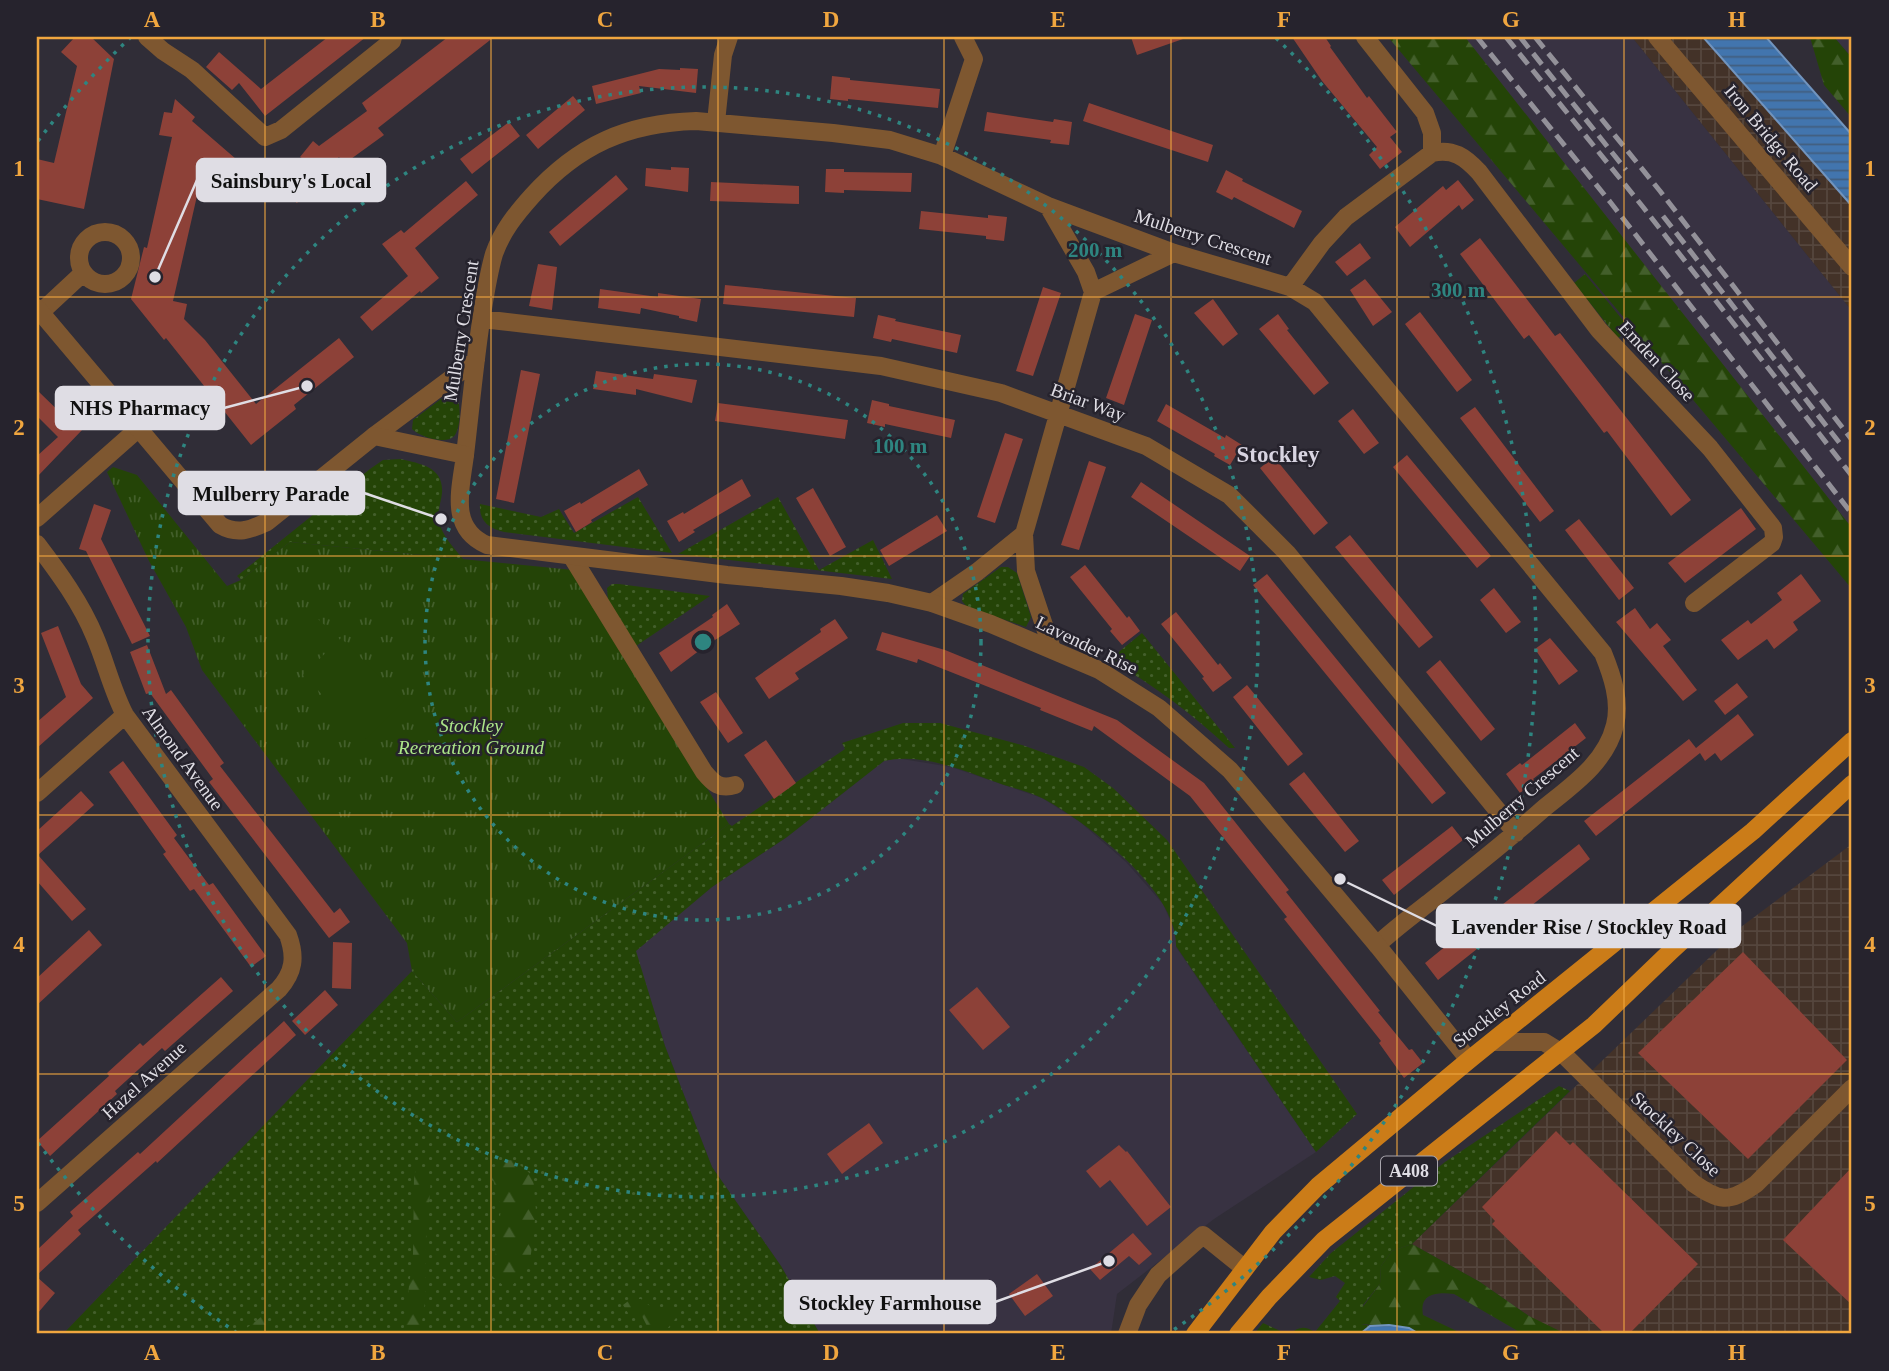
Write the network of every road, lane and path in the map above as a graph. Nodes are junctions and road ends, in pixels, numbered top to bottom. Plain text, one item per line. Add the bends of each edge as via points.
1 (147, 37) edge
2 (393, 37) edge
3 (729, 37) edge
4 (963, 37) edge
5 (1366, 37) edge
6 (1660, 38) edge
7 (716, 122) junction
8 (1432, 153) junction
9 (942, 156) junction
10 (1048, 206) junction
11 (1174, 253) junction
12 (1852, 267) edge
13 (83, 273) dead end
14 (1290, 287) junction
15 (1093, 292) junction
16 (39, 310) edge
17 (482, 319) junction
18 (476, 360) junction
19 (1059, 413) junction
20 (139, 428) junction
21 (374, 436) junction
22 (465, 455) junction
23 (37, 518) edge
24 (1024, 534) junction
25 (480, 542) joint
26 (37, 544) edge
27 (572, 557) junction
28 (932, 603) junction
29 (1694, 603) dead end
30 (1052, 649) junction
31 (125, 715) junction
32 (1852, 740) edge
33 (1852, 784) edge
34 (735, 785) dead end
35 (37, 793) edge
36 (1516, 833) junction
37 (1377, 945) junction
38 (279, 989) joint
39 (1492, 1042) junction
40 (1562, 1053) junction
41 (1469, 1059) junction
42 (1852, 1088) edge
43 (37, 1203) edge
44 (1244, 1268) junction
45 (1127, 1334) edge
46 (1195, 1334) edge
47 (1238, 1334) edge

1 - 2 street via 192,69 265,137 281,130
3 - 7 street
4 - 9 street via 974,60
5 - 8 street via 1425,113
6 - 12 street, Iron Bridge Road
7 - 9 street, Mulberry Crescent via 890,140
7 - 17 street, Mulberry Crescent via 637,128 595,144 562,166 508,225 494,255
8 - 14 street via 1346,217
8 - 29 street, Emden Close via 1446,150 1461,156 1479,172 1599,330 1710,448 1773,528 1772,543
9 - 10 street, Mulberry Crescent
10 - 11 street, Mulberry Crescent
10 - 15 street
11 - 14 street, Mulberry Crescent
11 - 15 street
13 - 16 street
14 - 36 street, Mulberry Crescent via 1315,302 1603,653 1618,711 1605,752
15 - 19 street
16 - 20 street
17 - 18 street, Mulberry Crescent
17 - 19 street, Briar Way via 881,366 1001,393
18 - 21 street
18 - 22 street, Mulberry Crescent
19 - 24 street
19 - 36 street, Briar Way via 1146,446 1229,495 1287,553
20 - 21 street via 220,525 241,531 267,522
20 - 23 street
21 - 22 street
22 - 25 street, Mulberry Crescent via 460,516
24 - 28 street
24 - 30 street via 1026,571
25 - 27 street, Lavender Rise
26 - 31 street, Almond Avenue via 78,603
27 - 28 street, Lavender Rise via 841,586
27 - 34 street via 704,772 716,785
28 - 30 street, Lavender Rise
30 - 37 street, Lavender Rise via 1130,688 1185,729 1230,771
31 - 35 street
31 - 38 street, Almond Avenue via 288,935 292,970
32 - 39 main road, Stockley Road / A408 via 1753,831
33 - 40 main road, A408
36 - 37 street, Mulberry Crescent
37 - 41 street, Lavender Rise
38 - 43 street, Hazel Avenue
39 - 40 street, Stockley Close via 1544,1042
39 - 41 main road, Stockley Road / A408
40 - 42 street, Stockley Close via 1693,1183 1725,1200 1756,1184
40 - 47 main road, A408 via 1324,1240
41 - 44 main road, Stockley Road / A408 via 1318,1186
44 - 45 street via 1203,1235 1158,1275 1138,1305
44 - 46 main road, Stockley Road / A408

